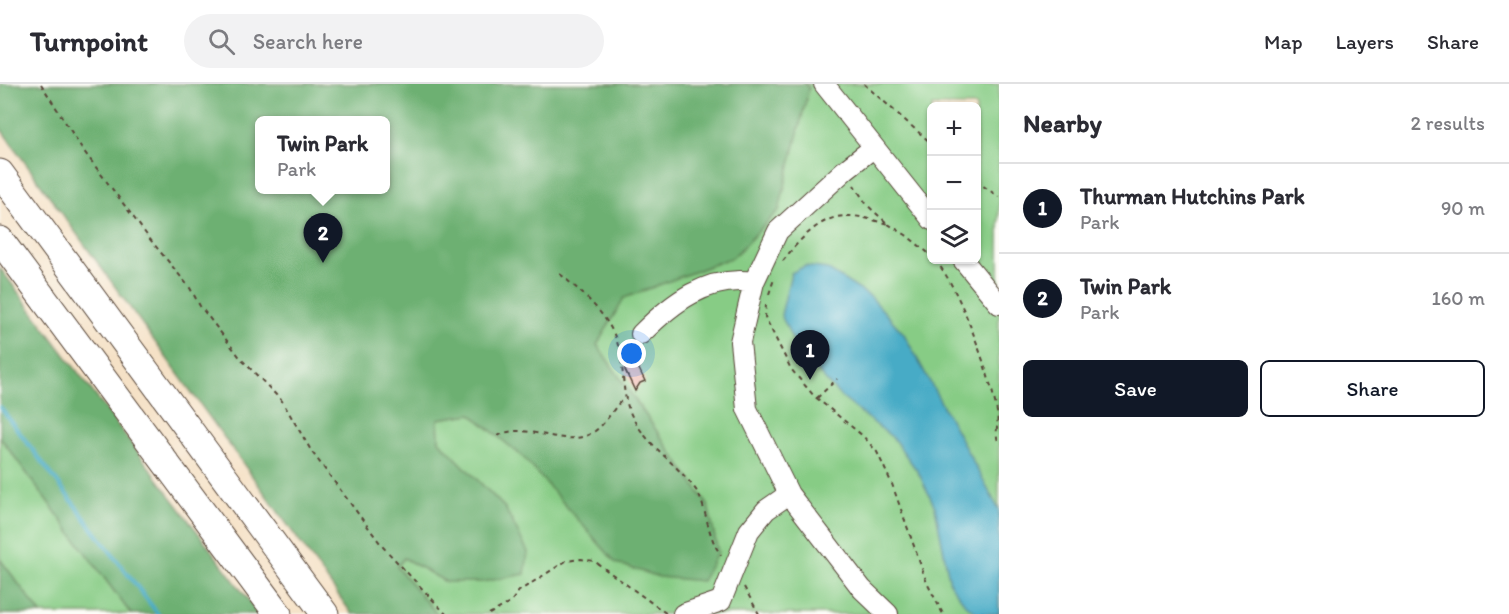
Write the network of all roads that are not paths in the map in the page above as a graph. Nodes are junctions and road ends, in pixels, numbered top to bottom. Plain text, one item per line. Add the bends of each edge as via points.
1 (824, 84) edge
2 (873, 148) junction
3 (0, 173) edge
4 (927, 214) edge
5 (0, 240) edge
6 (966, 264) edge
7 (754, 282) junction
8 (999, 304) edge
9 (641, 334) dead end
10 (789, 494) junction
11 (278, 614) edge
12 (325, 614) edge
13 (683, 614) edge
14 (888, 614) edge

1 - 2 street
2 - 4 street
2 - 7 street via 778,231
3 - 12 highway
5 - 11 highway
6 - 8 street
7 - 9 street via 717,282 683,297
7 - 10 street via 740,342 747,409
10 - 13 street via 766,510 755,524 721,600
10 - 14 street via 862,589

